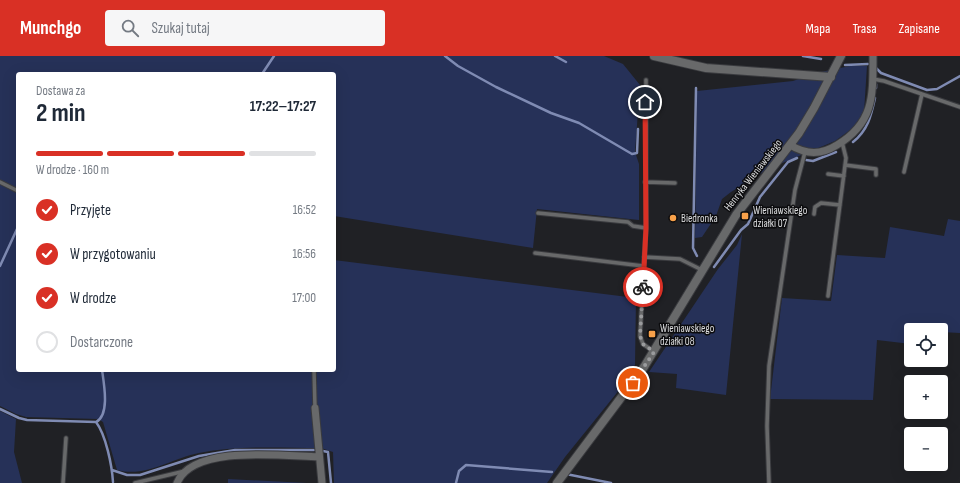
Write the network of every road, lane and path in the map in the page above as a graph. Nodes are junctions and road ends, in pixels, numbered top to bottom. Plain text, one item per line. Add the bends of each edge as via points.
1 (654, 56) edge
2 (841, 56) edge
3 (873, 56) edge
4 (831, 77) junction
5 (873, 79) junction
6 (646, 80) dead end
7 (922, 94) junction
8 (960, 107) edge
9 (842, 142) junction
10 (790, 145) junction
11 (805, 152) junction
12 (845, 165) junction
13 (904, 172) dead end
14 (828, 174) dead end
15 (876, 175) dead end
16 (844, 176) junction
17 (0, 182) edge
18 (645, 182) junction
19 (675, 183) dead end
20 (16, 191) edge
21 (840, 205) junction
22 (538, 213) dead end
23 (814, 214) dead end
24 (646, 228) junction
25 (535, 252) dead end
26 (644, 257) junction
27 (643, 266) junction
28 (702, 270) junction
29 (828, 296) dead end
30 (654, 352) junction
31 (314, 372) edge
32 (315, 408) joint
33 (66, 438) dead end
34 (318, 457) junction
35 (184, 471) junction
36 (63, 483) edge
37 (135, 483) edge
38 (177, 483) edge
39 (322, 483) edge
40 (557, 483) edge
41 (768, 483) edge

1 - 4 street via 706,68
2 - 4 street, Henryka Wieniawskiego
3 - 5 street
4 - 10 street, Henryka Wieniawskiego
5 - 7 lane
5 - 9 street via 870,105 865,119 855,132
6 - 18 lane
7 - 8 lane
7 - 13 lane
9 - 11 street via 824,152
9 - 12 lane via 846,152
10 - 11 street
10 - 28 street, Henryka Wieniawskiego via 736,215
11 - 41 lane via 795,190 769,366
12 - 15 lane via 876,169
12 - 16 lane
14 - 16 lane
16 - 21 lane
17 - 20 lane
18 - 19 lane
18 - 24 lane
21 - 23 lane via 821,203 815,208
21 - 29 lane
22 - 24 lane via 628,222 633,226
24 - 26 lane
25 - 27 lane
26 - 27 lane
26 - 28 lane via 680,259
27 - 30 lane via 640,336 643,344
28 - 30 street, Henryka Wieniawskiego
30 - 40 street, Henryka Wieniawskiego
31 - 32 lane
32 - 34 street
33 - 36 lane
34 - 35 street via 250,454 198,462
34 - 39 street
35 - 37 lane
35 - 38 street

